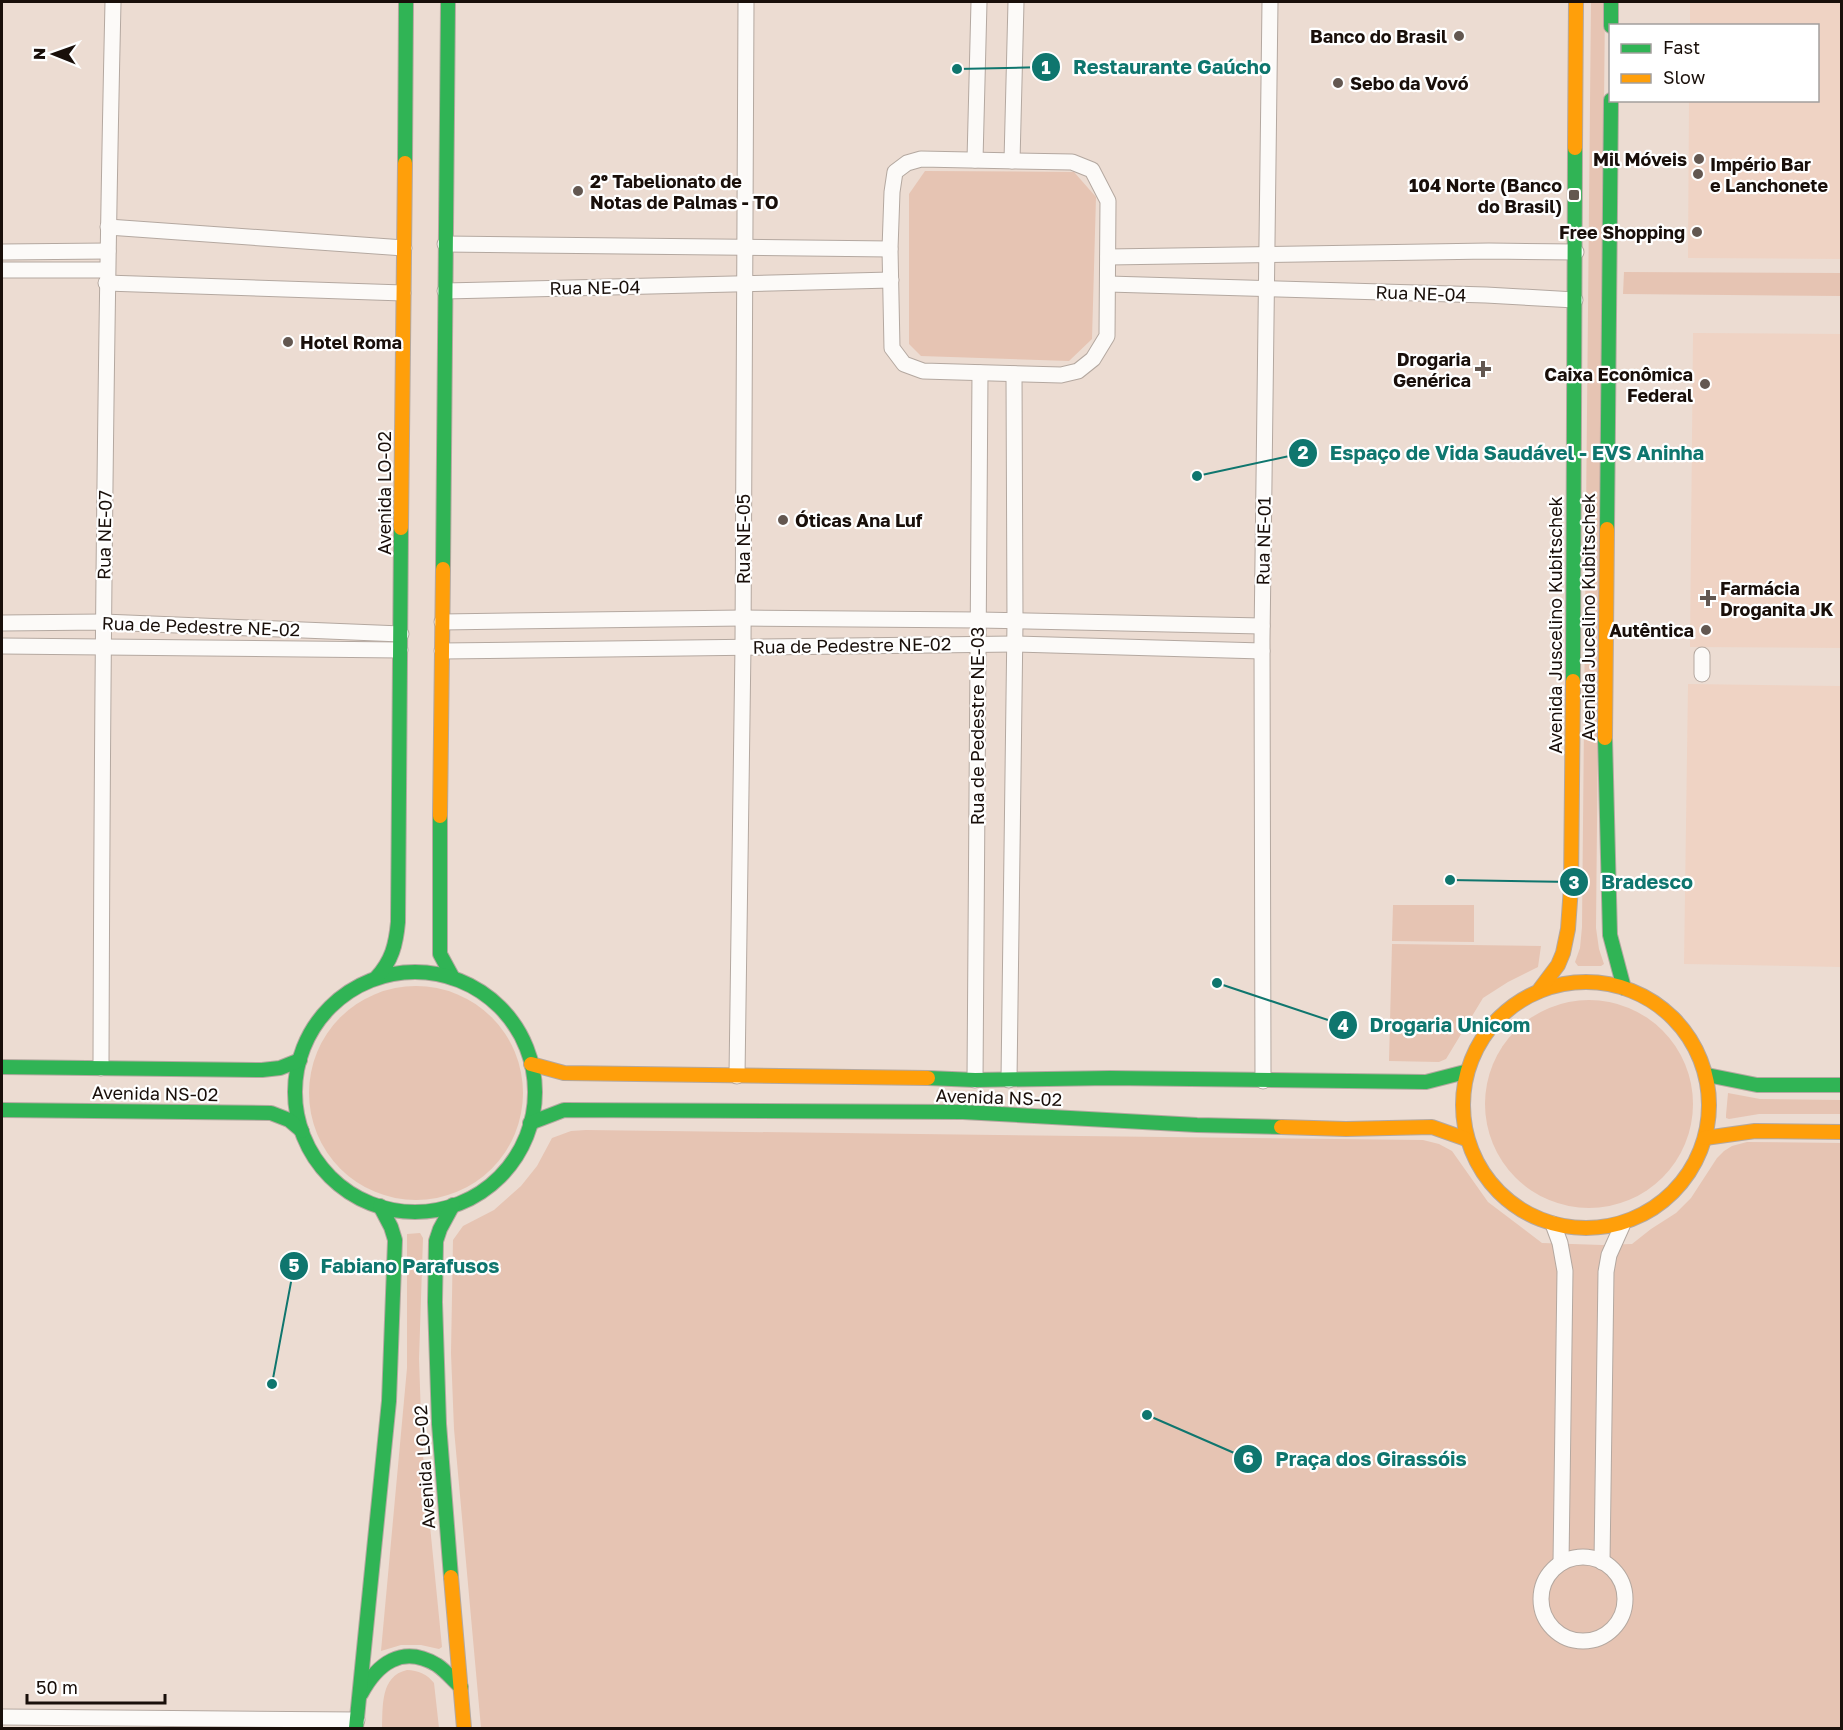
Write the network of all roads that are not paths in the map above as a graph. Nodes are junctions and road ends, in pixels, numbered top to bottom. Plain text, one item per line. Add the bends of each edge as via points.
1 (113, 2) edge
2 (406, 2) edge
3 (448, 2) edge
4 (746, 2) edge
5 (978, 2) edge
6 (1016, 2) edge
7 (1270, 2) edge
8 (1576, 2) edge
9 (1611, 2) edge
10 (1611, 24) edge
11 (1611, 102) edge
12 (975, 160) junction
13 (1012, 161) junction
14 (108, 227) junction
15 (445, 244) junction
16 (404, 248) junction
17 (745, 249) junction
18 (890, 249) junction
19 (108, 251) junction
20 (2, 252) edge
21 (1576, 252) junction
22 (1268, 256) junction
23 (1108, 258) junction
24 (2, 270) edge
25 (107, 276) junction
26 (891, 280) junction
27 (745, 284) junction
28 (1108, 284) junction
29 (1267, 288) junction
30 (445, 291) junction
31 (404, 293) junction
32 (1575, 300) junction
33 (980, 373) junction
34 (1014, 374) junction
35 (743, 618) junction
36 (978, 620) junction
37 (2, 622) edge
38 (103, 622) junction
39 (442, 622) junction
40 (1015, 622) junction
41 (1262, 626) junction
42 (400, 634) junction
43 (977, 644) junction
44 (1015, 644) junction
45 (2, 646) edge
46 (743, 646) junction
47 (102, 648) junction
48 (400, 650) junction
49 (442, 651) junction
50 (1262, 651) junction
51 (1702, 655) dead end
52 (1702, 674) dead end
53 (376, 978) junction
54 (453, 978) junction
55 (1624, 988) junction
56 (1540, 989) junction
57 (300, 1060) junction
58 (531, 1064) junction
59 (2, 1067) edge
60 (101, 1068) junction
61 (1465, 1072) junction
62 (1707, 1075) junction
63 (737, 1076) junction
64 (975, 1080) junction
65 (1009, 1080) junction
66 (1263, 1081) junction
67 (1842, 1086) edge
68 (2, 1110) edge
69 (530, 1123) junction
70 (303, 1131) junction
71 (1842, 1132) edge
72 (1705, 1138) junction
73 (1467, 1139) junction
74 (453, 1205) junction
75 (380, 1206) junction
76 (1553, 1224) junction
77 (1622, 1226) junction
78 (1602, 1562) junction
79 (1561, 1563) junction
80 (461, 1687) junction
81 (359, 1699) junction
82 (2, 1717) edge
83 (357, 1724) edge
84 (464, 1728) edge

1 - 14 street, Rua NE-07
2 - 16 main road, Avenida LO-02
3 - 15 main road
4 - 17 street, Rua NE-05
5 - 12 street
6 - 13 street
7 - 22 street, Rua NE-01
8 - 21 main road, Avenida Juscelino Kubitschek
9 - 10 main road
11 - 55 main road, Avenida Jucelino Kubitschek via 1605,737 1611,935
12 - 13 street
12 - 18 street via 921,159 895,172
13 - 23 street via 1072,162 1092,170 1108,201
14 - 16 street
14 - 19 street, Rua NE-07
15 - 17 street
15 - 30 main road
16 - 31 main road, Avenida LO-02
17 - 18 street
17 - 27 street, Rua NE-05
18 - 26 street
19 - 20 street
19 - 25 street, Rua NE-07
21 - 22 street via 1489,250
21 - 32 main road, Avenida Juscelino Kubitschek
22 - 23 street
22 - 29 street, Rua NE-01
23 - 28 street
24 - 25 street
25 - 31 street
25 - 38 street, Rua NE-07
26 - 27 street, Rua NE-04
26 - 33 street via 892,348 904,364 923,371
27 - 30 street, Rua NE-04
27 - 35 street, Rua NE-05
28 - 29 street, Rua NE-04
28 - 34 street via 1107,336 1093,359 1078,371 1061,375
29 - 32 street, Rua NE-04
29 - 41 street, Rua NE-01
30 - 39 main road
31 - 42 main road, Avenida LO-02
32 - 56 main road, Avenida Juscelino Kubitschek via 1571,887 1562,961
33 - 34 street
33 - 36 street, Rua de Pedestre NE-03
34 - 40 street, Rua de Pedestre NE-03
35 - 36 street, Rua de Pedestre NE-02
35 - 39 street, Rua de Pedestre NE-02
35 - 46 street, Rua NE-05
36 - 40 street, Rua de Pedestre NE-02
36 - 43 street, Rua de Pedestre NE-03
37 - 38 street, Rua de Pedestre NE-02
38 - 42 street, Rua de Pedestre NE-02
38 - 47 street, Rua NE-07
39 - 49 main road
40 - 41 street, Rua de Pedestre NE-02
40 - 44 street, Rua de Pedestre NE-03
41 - 50 street, Rua NE-01
42 - 48 main road, Avenida LO-02
43 - 44 street, Rua de Pedestre NE-02
43 - 46 street, Rua de Pedestre NE-02
43 - 64 street, Rua de Pedestre NE-03
44 - 50 street, Rua de Pedestre NE-02
44 - 65 street, Rua de Pedestre NE-03
45 - 47 street, Rua de Pedestre NE-02
46 - 49 street, Rua de Pedestre NE-02
46 - 63 street, Rua NE-05
47 - 48 street, Rua de Pedestre NE-02
47 - 60 street, Rua NE-07
48 - 53 main road, Avenida LO-02 via 398,933 392,960
49 - 54 main road via 438,931 440,954
50 - 66 street, Rua NE-01
51 - 52 street
53 - 54 main road via 412,972
53 - 57 main road via 352,990 328,1010 310,1035
54 - 58 main road via 482,992 503,1011 519,1032
55 - 56 main road via 1583,982
55 - 62 main road via 1668,1012 1692,1040
56 - 61 main road via 1496,1022
57 - 60 main road, Avenida NS-02 via 273,1069
57 - 70 main road via 296,1101
58 - 63 main road, Avenida NS-02 via 564,1073
58 - 69 main road via 534,1098
59 - 60 main road, Avenida NS-02
61 - 66 main road, Avenida NS-02 via 1426,1082
61 - 73 main road via 1461,1111
62 - 67 main road via 1757,1084
62 - 72 main road
63 - 64 main road, Avenida NS-02
64 - 65 main road, Avenida NS-02
65 - 66 main road, Avenida NS-02
68 - 70 main road, Avenida NS-02 via 265,1112 284,1117
69 - 73 main road, Avenida NS-02 via 564,1110 963,1112 1197,1125 1432,1127
69 - 74 main road via 519,1151 503,1173 480,1192
70 - 75 main road via 315,1158 333,1179
71 - 72 main road via 1755,1131
72 - 77 main road via 1692,1171 1673,1194 1646,1215
73 - 76 main road via 1475,1159 1508,1199
74 - 75 main road via 417,1212
74 - 80 main road, Avenida LO-02 via 436,1241 435,1335 439,1454
75 - 81 main road, Avenida LO-02 via 395,1240 392,1355
76 - 77 main road via 1587,1229
76 - 79 street via 1564,1271
77 - 78 street via 1606,1272
78 - 79 street via 1583,1557
78 - 79 street via 1620,1581 1625,1599 1623,1610 1618,1623 1607,1634 1582,1642 1556,1633 1542,1612 1543,1584
80 - 81 main road via 430,1662 399,1658 373,1673
80 - 84 main road, Avenida LO-02
81 - 83 main road, Avenida LO-02
82 - 83 street

